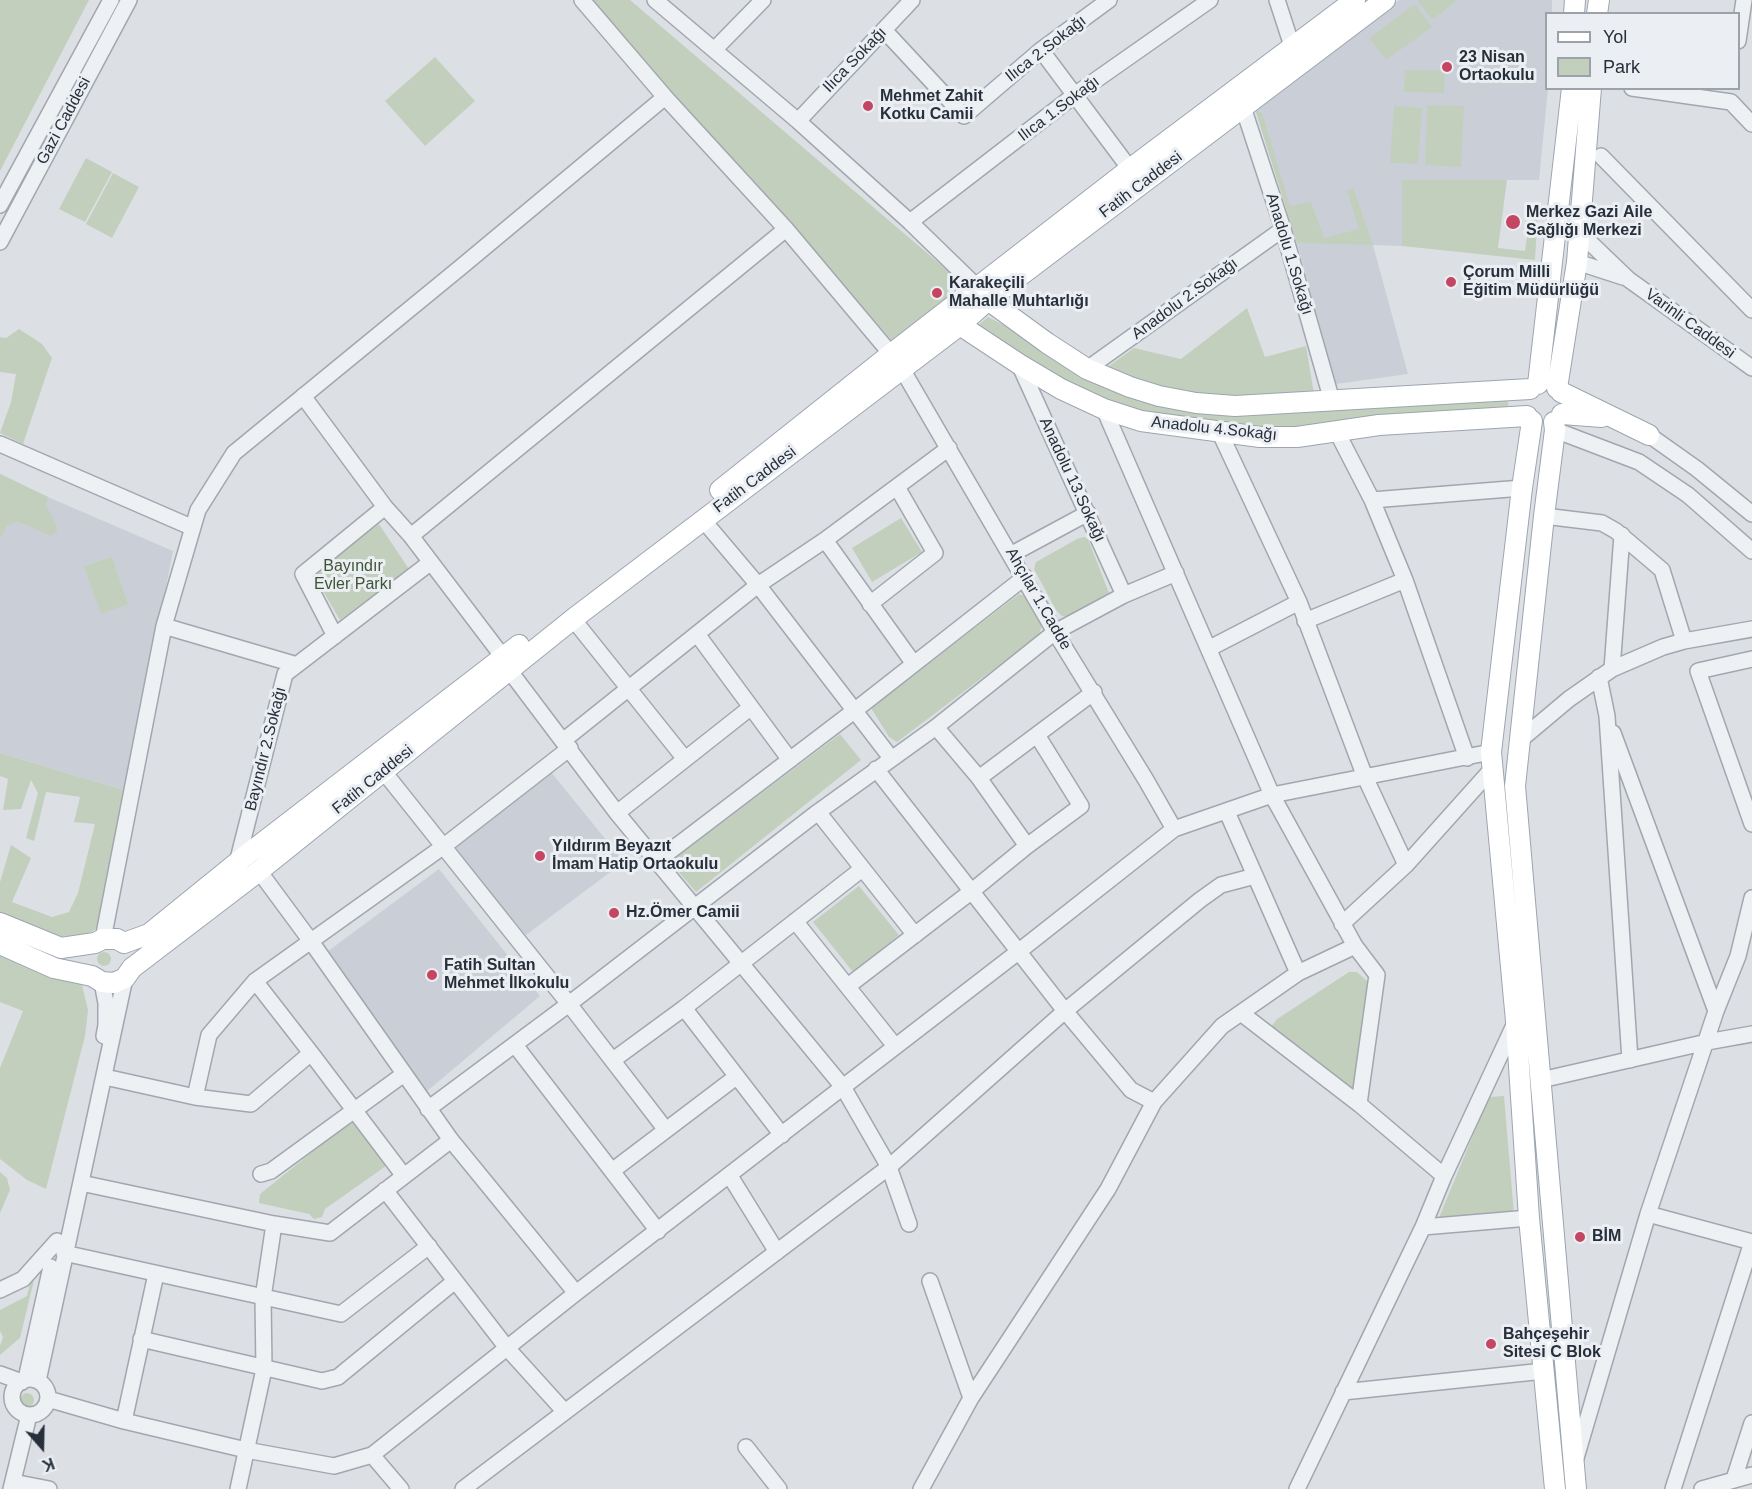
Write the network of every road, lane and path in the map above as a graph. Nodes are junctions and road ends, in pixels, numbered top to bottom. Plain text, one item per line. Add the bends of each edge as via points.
1 (111, 0) edge
2 (129, 0) edge
3 (582, 0) edge
4 (656, 0) edge
5 (763, 0) edge
6 (912, 0) edge
7 (1109, 0) edge
8 (1210, 0) edge
9 (1277, 0) edge
10 (1355, 0) edge
11 (1385, 0) edge
12 (1744, 0) edge
13 (1740, 27) edge
14 (884, 30) junction
15 (1292, 46) junction
16 (714, 50) junction
17 (1041, 50) junction
18 (1572, 90) edge
19 (1591, 90) edge
20 (1661, 90) edge
21 (1076, 94) junction
22 (1732, 95) edge
23 (665, 97) junction
24 (1243, 107) junction
25 (798, 120) junction
26 (1752, 124) edge
27 (1601, 156) dead end
28 (1130, 169) junction
29 (0, 206) edge
30 (910, 222) junction
31 (786, 229) junction
32 (1283, 229) junction
33 (1579, 232) junction
34 (0, 242) edge
35 (1577, 262) junction
36 (1628, 279) junction
37 (983, 294) junction
38 (1752, 310) edge
39 (960, 325) junction
40 (896, 362) junction
41 (1019, 364) junction
42 (1752, 368) edge
43 (1087, 369) junction
44 (1534, 387) junction
45 (1559, 390) junction
46 (303, 396) junction
47 (1332, 401) junction
48 (1104, 409) junction
49 (1529, 418) junction
50 (1557, 422) junction
51 (1337, 432) junction
52 (1220, 433) junction
53 (1649, 435) junction
54 (0, 444) edge
55 (950, 448) junction
56 (897, 487) junction
57 (1522, 488) junction
58 (1372, 500) junction
59 (385, 507) junction
60 (1088, 513) junction
61 (1752, 514) edge
62 (1544, 516) junction
63 (703, 520) junction
64 (191, 527) junction
65 (1622, 535) junction
66 (411, 536) junction
67 (825, 540) junction
68 (1752, 551) edge
69 (1012, 554) junction
70 (431, 562) junction
71 (1176, 573) junction
72 (1025, 577) junction
73 (1405, 580) junction
74 (758, 585) junction
75 (1124, 595) junction
76 (1299, 602) junction
77 (870, 604) junction
78 (573, 619) junction
79 (1305, 621) junction
80 (164, 626) junction
81 (1752, 629) edge
82 (1055, 632) junction
83 (697, 634) junction
84 (334, 636) junction
85 (1684, 641) junction
86 (1210, 648) junction
87 (1752, 659) edge
88 (506, 664) junction
89 (914, 664) junction
90 (297, 665) junction
91 (1606, 673) junction
92 (628, 688) junction
93 (1094, 692) junction
94 (750, 708) junction
95 (854, 711) junction
96 (1607, 716) junction
97 (936, 727) junction
98 (1037, 735) junction
99 (1519, 741) junction
100 (567, 744) junction
101 (891, 758) junction
102 (1467, 758) junction
103 (685, 759) junction
104 (790, 760) junction
105 (1492, 761) junction
106 (876, 769) junction
107 (384, 772) junction
108 (1365, 777) junction
109 (979, 778) junction
110 (1272, 795) junction
111 (818, 812) junction
112 (1227, 812) junction
113 (617, 813) junction
114 (1752, 824) edge
115 (1174, 829) junction
116 (444, 846) junction
117 (1027, 846) junction
118 (657, 861) junction
119 (237, 863) junction
120 (1406, 865) junction
121 (862, 869) junction
122 (259, 871) junction
123 (1255, 876) junction
124 (972, 891) junction
125 (1752, 898) edge
126 (696, 907) junction
127 (795, 921) junction
128 (0, 922) edge
129 (1342, 924) junction
130 (915, 935) junction
131 (310, 940) junction
132 (99, 941) junction
133 (124, 943) junction
134 (0, 944) edge
135 (1355, 946) junction
136 (1018, 952) junction
137 (1745, 954) edge
138 (742, 964) junction
139 (128, 973) junction
140 (1298, 973) junction
141 (97, 979) junction
142 (255, 981) junction
143 (848, 986) junction
144 (569, 1004) junction
145 (684, 1008) junction
146 (1065, 1011) junction
147 (1716, 1011) junction
148 (1241, 1013) junction
149 (1516, 1021) junction
150 (1752, 1034) edge
151 (1707, 1042) junction
152 (515, 1045) junction
153 (896, 1046) junction
154 (311, 1053) junction
155 (613, 1060) junction
156 (1630, 1060) junction
157 (404, 1074) junction
158 (105, 1077) junction
159 (736, 1077) junction
160 (1541, 1080) junction
161 (843, 1087) junction
162 (195, 1097) junction
163 (1154, 1102) junction
164 (1359, 1104) junction
165 (428, 1109) junction
166 (354, 1111) junction
167 (666, 1130) junction
168 (782, 1135) junction
169 (451, 1140) junction
170 (889, 1167) junction
171 (612, 1171) junction
172 (261, 1174) dead end
173 (404, 1176) junction
174 (730, 1176) junction
175 (1444, 1176) junction
176 (81, 1183) junction
177 (385, 1190) junction
178 (1648, 1214) junction
179 (1529, 1218) junction
180 (274, 1224) junction
181 (909, 1224) dead end
182 (1424, 1227) junction
183 (658, 1231) junction
184 (1752, 1242) edge
185 (429, 1246) junction
186 (61, 1247) junction
187 (777, 1252) junction
188 (156, 1274) junction
189 (455, 1281) junction
190 (930, 1281) dead end
191 (0, 1290) edge
192 (576, 1293) junction
193 (263, 1298) junction
194 (141, 1339) junction
195 (507, 1348) junction
196 (264, 1369) junction
197 (1544, 1371) junction
198 (0, 1374) edge
199 (29, 1381) junction
200 (1343, 1392) junction
201 (6, 1398) edge
202 (971, 1398) junction
203 (48, 1399) junction
204 (565, 1412) junction
205 (29, 1415) junction
206 (124, 1421) junction
207 (1752, 1423) edge
208 (746, 1447) dead end
209 (246, 1450) junction
210 (372, 1455) junction
211 (1574, 1466) junction
212 (1752, 1475) edge
213 (1734, 1479) junction
214 (484, 1483) edge
215 (12, 1485) edge
216 (49, 1489) edge
217 (238, 1489) edge
218 (400, 1489) edge
219 (463, 1489) edge
220 (779, 1489) edge
221 (921, 1489) edge
222 (1297, 1489) edge
223 (1555, 1489) edge
224 (1576, 1489) edge
225 (1673, 1489) edge
226 (1702, 1489) edge

1 - 29 street, Gazi Caddesi
2 - 34 street, Gazi Caddesi
3 - 23 street, Ahçılar 1.Cadde
4 - 16 street
5 - 16 street
6 - 14 street, Ilıca Sokağı
7 - 17 street, Ilıca 2.Sokağı
8 - 21 street, Ilıca 1.Sokağı
9 - 15 street
10 - 15 main road, Fatih Caddesi
11 - 24 main road, Fatih Caddesi
12 - 13 street
14 - 17 street, Ilıca 2.Sokağı via 964,116
14 - 25 street, Ilıca Sokağı
15 - 28 main road, Fatih Caddesi
16 - 25 street
17 - 21 street
18 - 44 main road
19 - 33 main road
20 - 22 street
21 - 28 street
21 - 30 street, Ilıca 1.Sokağı
22 - 26 street
23 - 31 street, Ahçılar 1.Cadde
23 - 46 street
24 - 32 street, Anadolu 1.Sokağı
24 - 37 main road, Fatih Caddesi
25 - 30 street
27 - 38 street
28 - 37 main road, Fatih Caddesi
30 - 37 street
31 - 40 street, Ahçılar 1.Cadde
31 - 66 street
32 - 43 street, Anadolu 2.Sokağı
32 - 47 street, Anadolu 1.Sokağı
33 - 35 main road
33 - 36 street, Varinli Caddesi
35 - 36 street, Varinli Caddesi
35 - 45 main road
36 - 42 street, Varinli Caddesi
37 - 39 main road, Fatih Caddesi
37 - 40 main road, Fatih Caddesi
37 - 43 main road, Anadolu 4.Sokağı
39 - 40 main road, Fatih Caddesi
39 - 41 main road, Anadolu 4.Sokağı
40 - 55 street, Ahçılar 1.Cadde
40 - 63 main road, Fatih Caddesi
40 - 88 main road, Fatih Caddesi via 747,469
41 - 48 main road, Anadolu 4.Sokağı
41 - 60 street, Anadolu 13.Sokağı
43 - 47 main road, Anadolu 4.Sokağı via 1130,387 1196,403 1235,406
44 - 45 main road via 1551,384
44 - 47 main road, Anadolu 4.Sokağı
44 - 49 main road via 1524,399 1524,411
45 - 50 main road via 1565,403
45 - 53 main road
46 - 59 street
46 - 64 street via 234,453
48 - 52 main road, Anadolu 4.Sokağı via 1140,421
48 - 71 street
49 - 50 main road via 1543,425
49 - 51 main road, Anadolu 4.Sokağı via 1379,425
49 - 57 main road
50 - 53 main road via 1597,416
50 - 62 main road
50 - 68 street via 1639,462 1688,495
51 - 52 main road, Anadolu 4.Sokağı via 1297,437
51 - 58 street
52 - 76 street
53 - 61 street
54 - 64 street
55 - 56 street
55 - 69 street, Ahçılar 1.Cadde
56 - 67 street
56 - 77 street via 935,553
57 - 58 street
57 - 105 main road
58 - 73 street
59 - 66 street
59 - 84 street via 303,574
60 - 69 street
60 - 75 street, Anadolu 13.Sokağı
62 - 65 street via 1602,523
62 - 99 main road
63 - 74 street
63 - 78 main road, Fatih Caddesi
64 - 80 street
65 - 85 street via 1662,570
65 - 91 street
66 - 70 street
67 - 74 street
67 - 77 street
69 - 72 street, Ahçılar 1.Cadde
70 - 84 street, Bayındır 2.Sokağı
70 - 88 street
71 - 75 street
71 - 86 street
72 - 82 street, Ahçılar 1.Cadde
72 - 89 street
73 - 79 street
73 - 102 street
74 - 83 street
74 - 95 street
75 - 82 street
76 - 79 street
76 - 86 street
77 - 89 street
78 - 88 main road, Fatih Caddesi
78 - 92 street
79 - 108 street
80 - 90 street
80 - 132 street
81 - 85 street
82 - 93 street, Ahçılar 1.Cadde
82 - 97 street
83 - 92 street
83 - 94 street
84 - 90 street, Bayındır 2.Sokağı
85 - 91 street
86 - 110 street
87 - 114 street via 1698,671
88 - 100 street
88 - 107 main road, Fatih Caddesi
88 - 119 main road, Fatih Caddesi
89 - 95 street
90 - 119 street, Bayındır 2.Sokağı via 285,674
91 - 96 street
91 - 99 street
92 - 100 street
92 - 103 street
93 - 98 street
93 - 115 street, Ahçılar 1.Cadde
94 - 103 street
94 - 104 street
95 - 101 street
95 - 104 street
96 - 147 street
96 - 156 street
97 - 101 street
97 - 109 street
98 - 109 street
98 - 117 street via 1081,806
99 - 160 main road via 1515,786
100 - 113 street
100 - 116 street
101 - 106 street
102 - 105 street
102 - 108 street
103 - 113 street
104 - 118 street
105 - 120 street
105 - 149 main road
106 - 111 street
106 - 124 street
107 - 116 street
107 - 122 main road, Fatih Caddesi
108 - 110 street
108 - 120 street
109 - 117 street
110 - 112 street
110 - 129 street
111 - 121 street
111 - 126 street
112 - 115 street
112 - 123 street
113 - 118 street
115 - 136 street
116 - 131 street
116 - 144 street
117 - 124 street
118 - 126 street
119 - 133 main road, Fatih Caddesi via 149,934
120 - 129 street
121 - 127 street
121 - 130 street
122 - 131 street
122 - 139 main road, Fatih Caddesi
123 - 140 street
123 - 146 street via 1221,885
124 - 130 street
124 - 136 street
125 - 137 street
126 - 138 street
126 - 144 street
127 - 138 street
127 - 143 street
128 - 132 main road via 61,948
129 - 135 street
130 - 143 street
131 - 142 street
131 - 157 street
132 - 133 main road via 117,939
132 - 141 main road via 88,953 87,965
133 - 139 main road via 132,956
134 - 141 main road, Fatih Caddesi via 54,968
135 - 140 street
135 - 164 street via 1377,975
136 - 146 street
136 - 153 street
137 - 147 street
138 - 145 street
138 - 161 street
139 - 141 main road, Fatih Caddesi via 114,983
139 - 158 street
140 - 148 street
141 - 186 street via 106,1003 106,1025
142 - 154 street
142 - 162 street via 209,1035
143 - 153 street
144 - 152 street
144 - 155 street
145 - 155 street
145 - 159 street
146 - 163 street via 1131,1090
146 - 170 street
147 - 151 street
148 - 163 street via 1222,1026
148 - 164 street
149 - 175 street
149 - 179 main road
150 - 151 street
151 - 156 street
151 - 178 street
152 - 165 street
152 - 171 street
153 - 161 street
154 - 162 street via 250,1104
154 - 166 street
155 - 167 street
156 - 160 street
157 - 165 street
157 - 166 street
158 - 162 street
158 - 176 street
159 - 167 street
159 - 168 street
160 - 211 main road
161 - 168 street
161 - 170 street
163 - 202 street via 1108,1189
164 - 175 street
165 - 169 street
166 - 172 street via 272,1171
166 - 173 street
167 - 171 street
168 - 174 street
169 - 173 street
169 - 192 street
170 - 181 street
170 - 187 street
171 - 183 street
173 - 177 street
174 - 183 street
174 - 187 street
175 - 182 street
176 - 180 street
176 - 186 street
177 - 180 street via 330,1233
177 - 185 street
178 - 184 street
178 - 211 street
179 - 182 street
179 - 197 main road
180 - 193 street
182 - 200 street
183 - 192 street
184 - 225 street
185 - 189 street
185 - 193 street via 341,1314
186 - 188 street
186 - 191 street via 23,1279
186 - 199 street
187 - 204 street
188 - 193 street
188 - 194 street
189 - 195 street
189 - 196 street via 338,1377 322,1381
190 - 202 street
192 - 195 street
193 - 196 street
194 - 196 street
194 - 206 street
195 - 204 street
195 - 210 street
196 - 209 street
197 - 200 street
197 - 223 main road
198 - 199 street
199 - 201 street via 16,1385
199 - 203 street via 46,1388
200 - 222 street
201 - 205 street via 22,1414
202 - 221 street
203 - 205 street via 44,1410
203 - 206 street
204 - 214 street
205 - 215 street
206 - 209 street
207 - 213 street
208 - 220 street
209 - 210 street via 334,1467
209 - 217 street
210 - 218 street
211 - 224 main road
212 - 213 street
213 - 226 street
214 - 219 street
215 - 216 street

